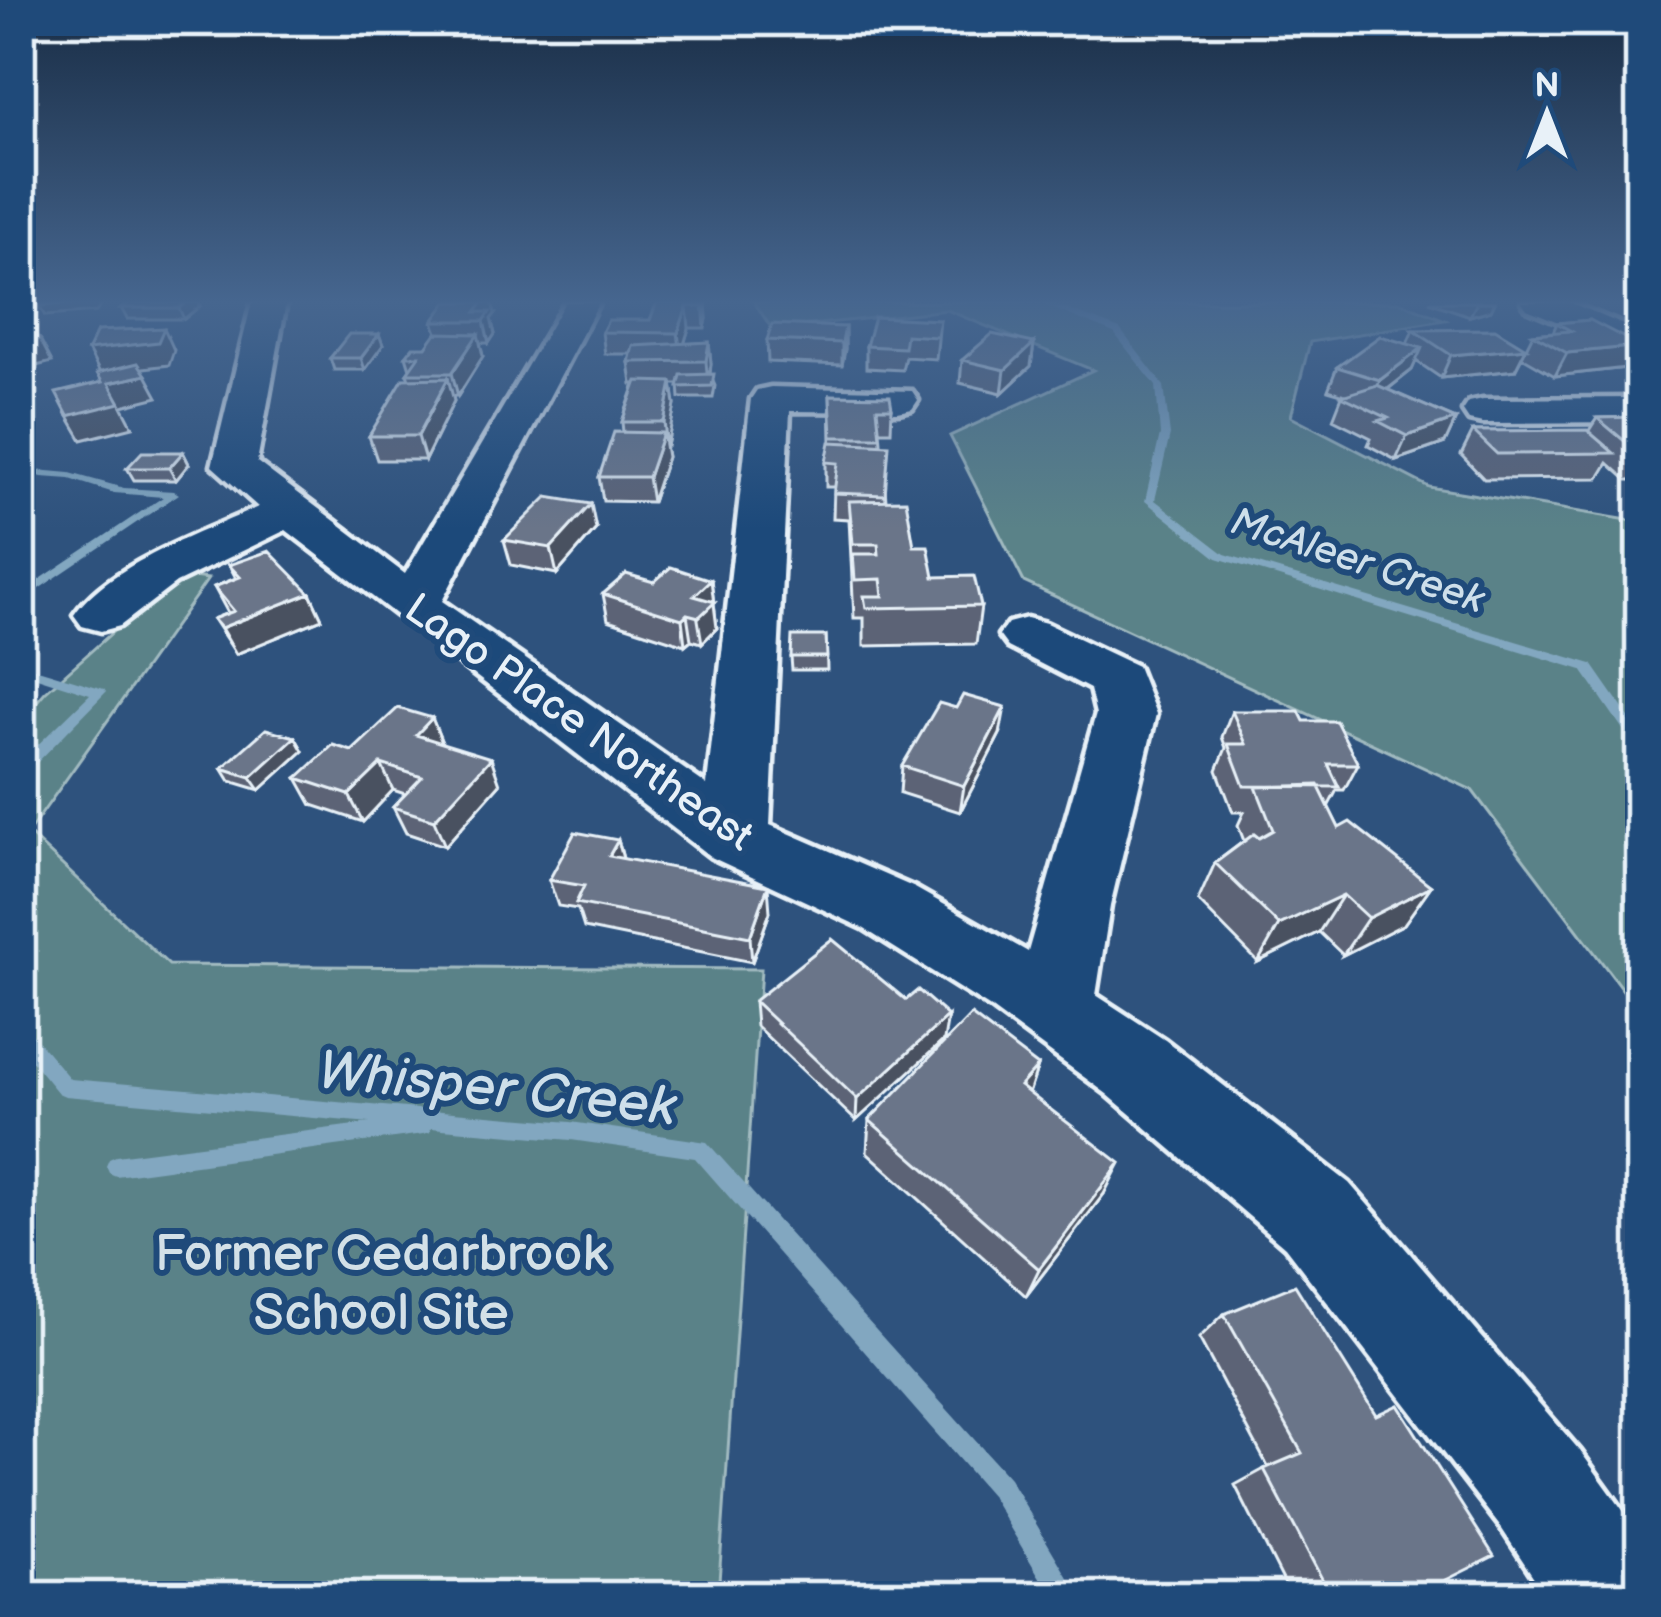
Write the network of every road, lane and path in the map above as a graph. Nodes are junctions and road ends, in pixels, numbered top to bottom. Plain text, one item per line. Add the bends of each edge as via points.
1 (253, 377) edge
2 (540, 377) edge
3 (898, 400) dead end
4 (1640, 410) edge
5 (1483, 411) dead end
6 (290, 510) junction
7 (413, 605) junction
8 (101, 615) dead end
9 (1027, 635) dead end
10 (735, 838) junction
11 (1054, 1011) junction
12 (1614, 1596) edge

1 - 6 street, Lago Place Northeast via 234,466
2 - 7 street
3 - 10 street via 771,399
4 - 5 street
6 - 7 street, Lago Place Northeast
6 - 8 street via 158,572
7 - 10 street, Lago Place Northeast
9 - 11 street via 1118,679 1126,714
10 - 11 street, Lago Place Northeast via 889,908
11 - 12 street, Lago Place Northeast via 1136,1067 1317,1215 1540,1490

